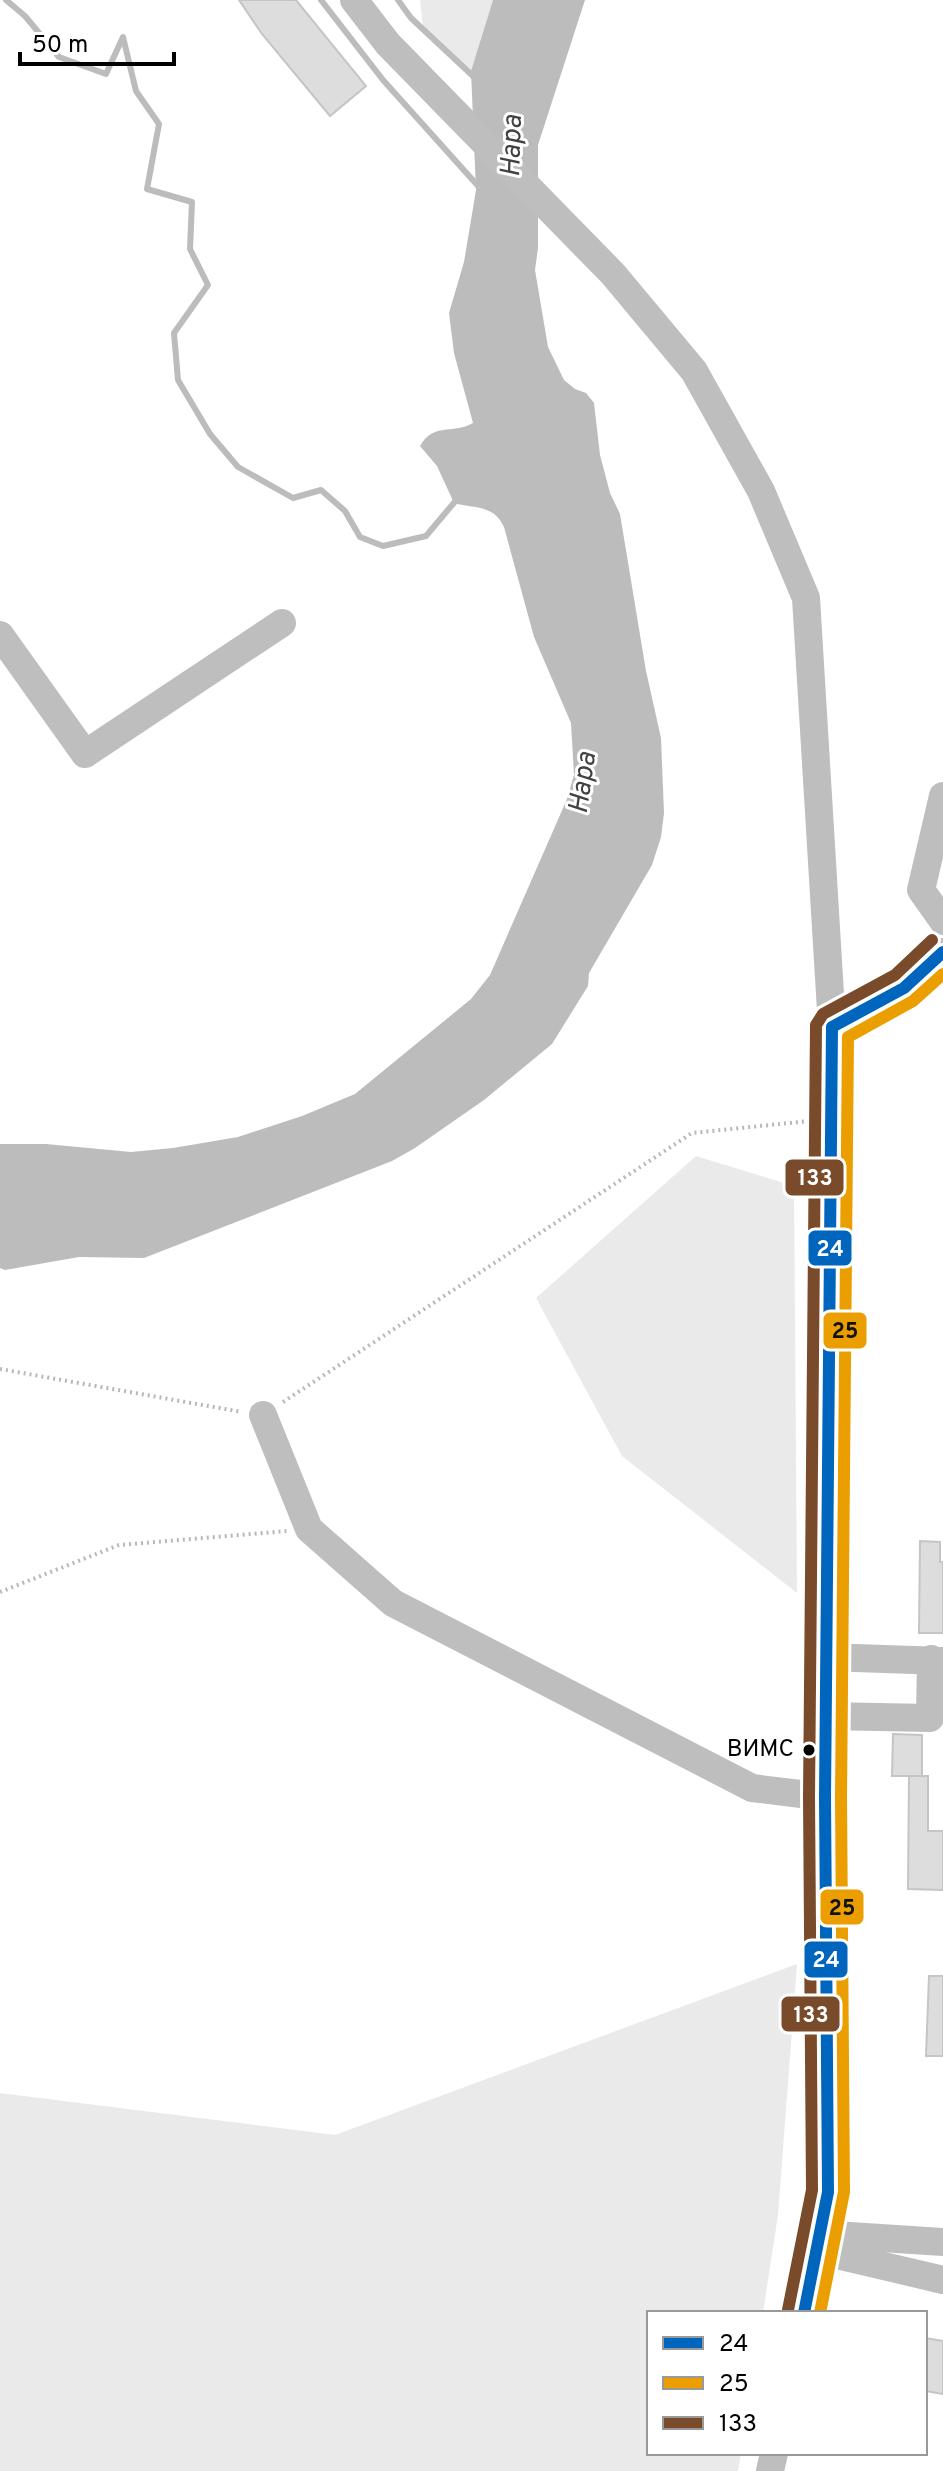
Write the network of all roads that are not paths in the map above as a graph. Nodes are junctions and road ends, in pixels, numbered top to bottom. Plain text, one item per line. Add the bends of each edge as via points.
1 (354, 0) edge
2 (282, 623) dead end
3 (0, 635) edge
4 (943, 796) edge
5 (943, 921) edge
6 (943, 952) edge
7 (832, 1027) junction
8 (263, 1415) road end
9 (826, 1657) junction
10 (937, 1660) edge
11 (826, 1716) junction
12 (936, 1727) edge
13 (825, 1797) junction
14 (818, 2242) junction
15 (943, 2242) edge
16 (943, 2280) edge
17 (804, 2311) edge

1 - 7 street via 388,44 613,274 694,371 761,491 806,598
2 - 3 street via 85,754
4 - 5 street via 921,890
6 - 7 street via 904,988
7 - 9 street
8 - 13 street via 309,1529 393,1603 752,1788
9 - 10 street
9 - 11 street
10 - 12 street
11 - 12 street
11 - 13 street
13 - 14 street via 828,2192
14 - 15 street
14 - 16 street
14 - 17 street

